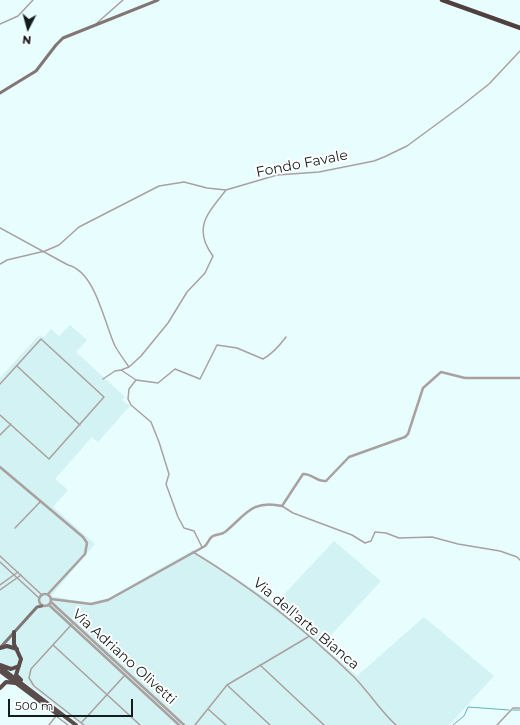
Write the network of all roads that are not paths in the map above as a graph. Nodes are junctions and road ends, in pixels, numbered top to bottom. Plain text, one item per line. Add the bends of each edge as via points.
1 (33, 0) edge
2 (123, 0) edge
3 (158, 0) edge
4 (442, 0) edge
5 (448, 0) edge
6 (0, 24) edge
7 (96, 24) junction
8 (520, 27) edge
9 (520, 51) edge
10 (0, 94) edge
11 (226, 190) junction
12 (0, 228) edge
13 (45, 251) junction
14 (0, 264) edge
15 (286, 337) dead end
16 (16, 366) junction
17 (129, 367) junction
18 (121, 370) junction
19 (520, 378) edge
20 (103, 380) dead end
21 (136, 380) junction
22 (0, 384) edge
23 (0, 415) edge
24 (11, 424) junction
25 (80, 425) junction
26 (0, 435) edge
27 (0, 467) edge
28 (40, 501) junction
29 (282, 506) junction
30 (15, 528) dead end
31 (202, 547) junction
32 (193, 552) junction
33 (0, 556) edge
34 (520, 560) edge
35 (0, 562) edge
36 (18, 572) junction
37 (14, 575) junction
38 (21, 575) junction
39 (18, 578) junction
40 (0, 585) edge
41 (0, 590) edge
42 (42, 594) junction
43 (48, 594) junction
44 (51, 598) junction
45 (39, 599) junction
46 (50, 604) junction
47 (42, 606) junction
48 (37, 607) junction
49 (72, 625) junction
50 (14, 632) junction
51 (308, 637) junction
52 (53, 645) junction
53 (0, 647) edge
54 (18, 650) junction
55 (19, 665) junction
56 (260, 666) junction
57 (0, 669) edge
58 (125, 675) junction
59 (18, 685) junction
60 (227, 685) junction
61 (0, 688) edge
62 (34, 693) junction
63 (107, 695) junction
64 (208, 708) junction
65 (520, 708) edge
66 (81, 723) junction
67 (49, 725) edge
68 (68, 725) edge
69 (72, 725) edge
70 (76, 725) edge
71 (84, 725) edge
72 (140, 725) edge
73 (179, 725) edge
74 (184, 725) edge
75 (195, 725) edge
76 (226, 725) edge
77 (270, 725) edge
78 (324, 725) edge
79 (396, 725) edge
80 (498, 725) edge

1 - 6 street via 18,16
2 - 7 street
3 - 7 main road
4 - 8 highway
5 - 8 highway
7 - 10 main road via 59,41 36,71
9 - 11 street, Fondo Favale via 488,84 460,107 406,146 384,157 319,172 277,175
11 - 13 street, Fondo Favale via 184,182 159,186 98,216 79,227 59,245
11 - 17 street via 207,214 204,224 204,240 213,256 205,273 187,292 168,323
12 - 13 street
13 - 14 street, Fondo Favale
13 - 17 street via 74,266 84,275 105,314 116,347
15 - 21 street via 278,348 263,359 237,348 217,345 200,379 175,369 158,383
16 - 22 street
16 - 25 street
16 - 25 street via 41,339 104,397
17 - 18 street
18 - 20 street via 115,371
18 - 21 street
19 - 29 street via 465,378 441,372 423,388 406,436 349,458 326,480 321,481 306,473 303,474
21 - 31 street via 129,389 128,399 151,422 169,474 166,484 178,517 184,528 194,531
23 - 24 street
24 - 25 street via 49,459
24 - 26 street
27 - 28 street
28 - 30 street
28 - 43 street via 87,543 85,554
29 - 31 street via 265,504 251,508 223,533 212,536
29 - 34 street via 293,513 352,535 365,543 371,541 375,532 380,531 399,538 432,536 458,544 500,551
31 - 32 street
32 - 44 street via 108,600 91,604
32 - 51 street, Via dell'arte Bianca via 268,602
33 - 36 street
35 - 37 street
36 - 37 street
36 - 38 street
37 - 39 street
37 - 40 street
38 - 39 street
38 - 42 street
39 - 41 street
39 - 45 street
42 - 43 street
42 - 45 street
43 - 44 street
44 - 46 street
45 - 47 street
45 - 48 main road
46 - 47 street
46 - 49 street, Via Adriano Olivetti
47 - 48 main road
48 - 50 main road
48 - 53 main road
49 - 52 street
49 - 58 street, Via Adriano Olivetti
49 - 74 street, Via Adriano Olivetti
50 - 53 main road
50 - 54 highway via 14,644
51 - 56 street
51 - 79 street, Via dell'arte Bianca via 354,677
52 - 63 street
52 - 66 street via 31,669 29,680
53 - 54 highway via 7,646
54 - 55 highway via 21,656
55 - 57 highway via 11,669
55 - 62 highway via 17,677
56 - 60 street
56 - 78 street
57 - 59 highway
57 - 61 highway via 3,678
57 - 62 highway
58 - 63 street
58 - 73 street, Via Adriano Olivetti
59 - 61 highway via 10,681
59 - 69 highway
60 - 64 street
60 - 77 street
62 - 70 highway
63 - 66 street
63 - 72 street
64 - 75 street
64 - 76 street
65 - 80 street via 513,708
66 - 71 street
67 - 68 street via 56,716

